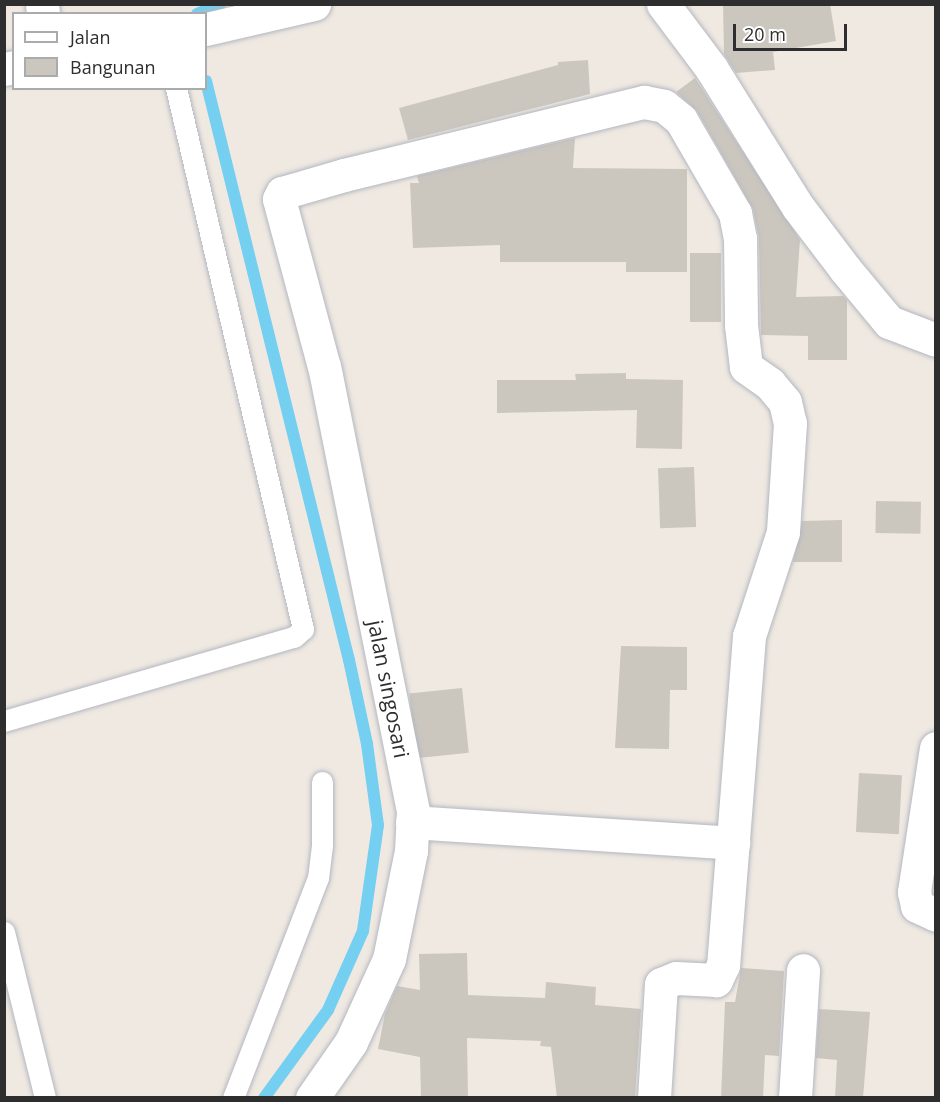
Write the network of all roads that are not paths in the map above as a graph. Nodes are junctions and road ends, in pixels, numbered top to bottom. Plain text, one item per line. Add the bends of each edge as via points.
1 (314, 4) edge
2 (663, 4) edge
3 (209, 28) edge
4 (176, 90) edge
5 (936, 340) edge
6 (4, 722) edge
7 (936, 748) edge
8 (322, 782) dead end
9 (412, 822) junction
10 (733, 843) junction
11 (936, 915) edge
12 (4, 932) edge
13 (803, 970) dead end
14 (45, 1098) edge
15 (232, 1098) edge
16 (312, 1098) edge
17 (654, 1098) edge
18 (795, 1098) edge

1 - 3 street
2 - 5 street via 711,68 798,207 845,269 889,322
4 - 6 lane via 303,629 294,636
7 - 11 street via 914,892 918,906
8 - 15 lane via 318,878
9 - 10 street
9 - 10 street, jalan singosari via 389,687 299,264 280,208 282,193 344,174 644,102 664,106 681,120 735,213 740,238 741,325 746,367 770,384 785,402 790,423 783,532 749,636
9 - 16 street, jalan singosari via 411,850 389,959 351,1042
10 - 17 street via 720,977 716,981 676,978 661,984
12 - 14 lane
13 - 18 street

